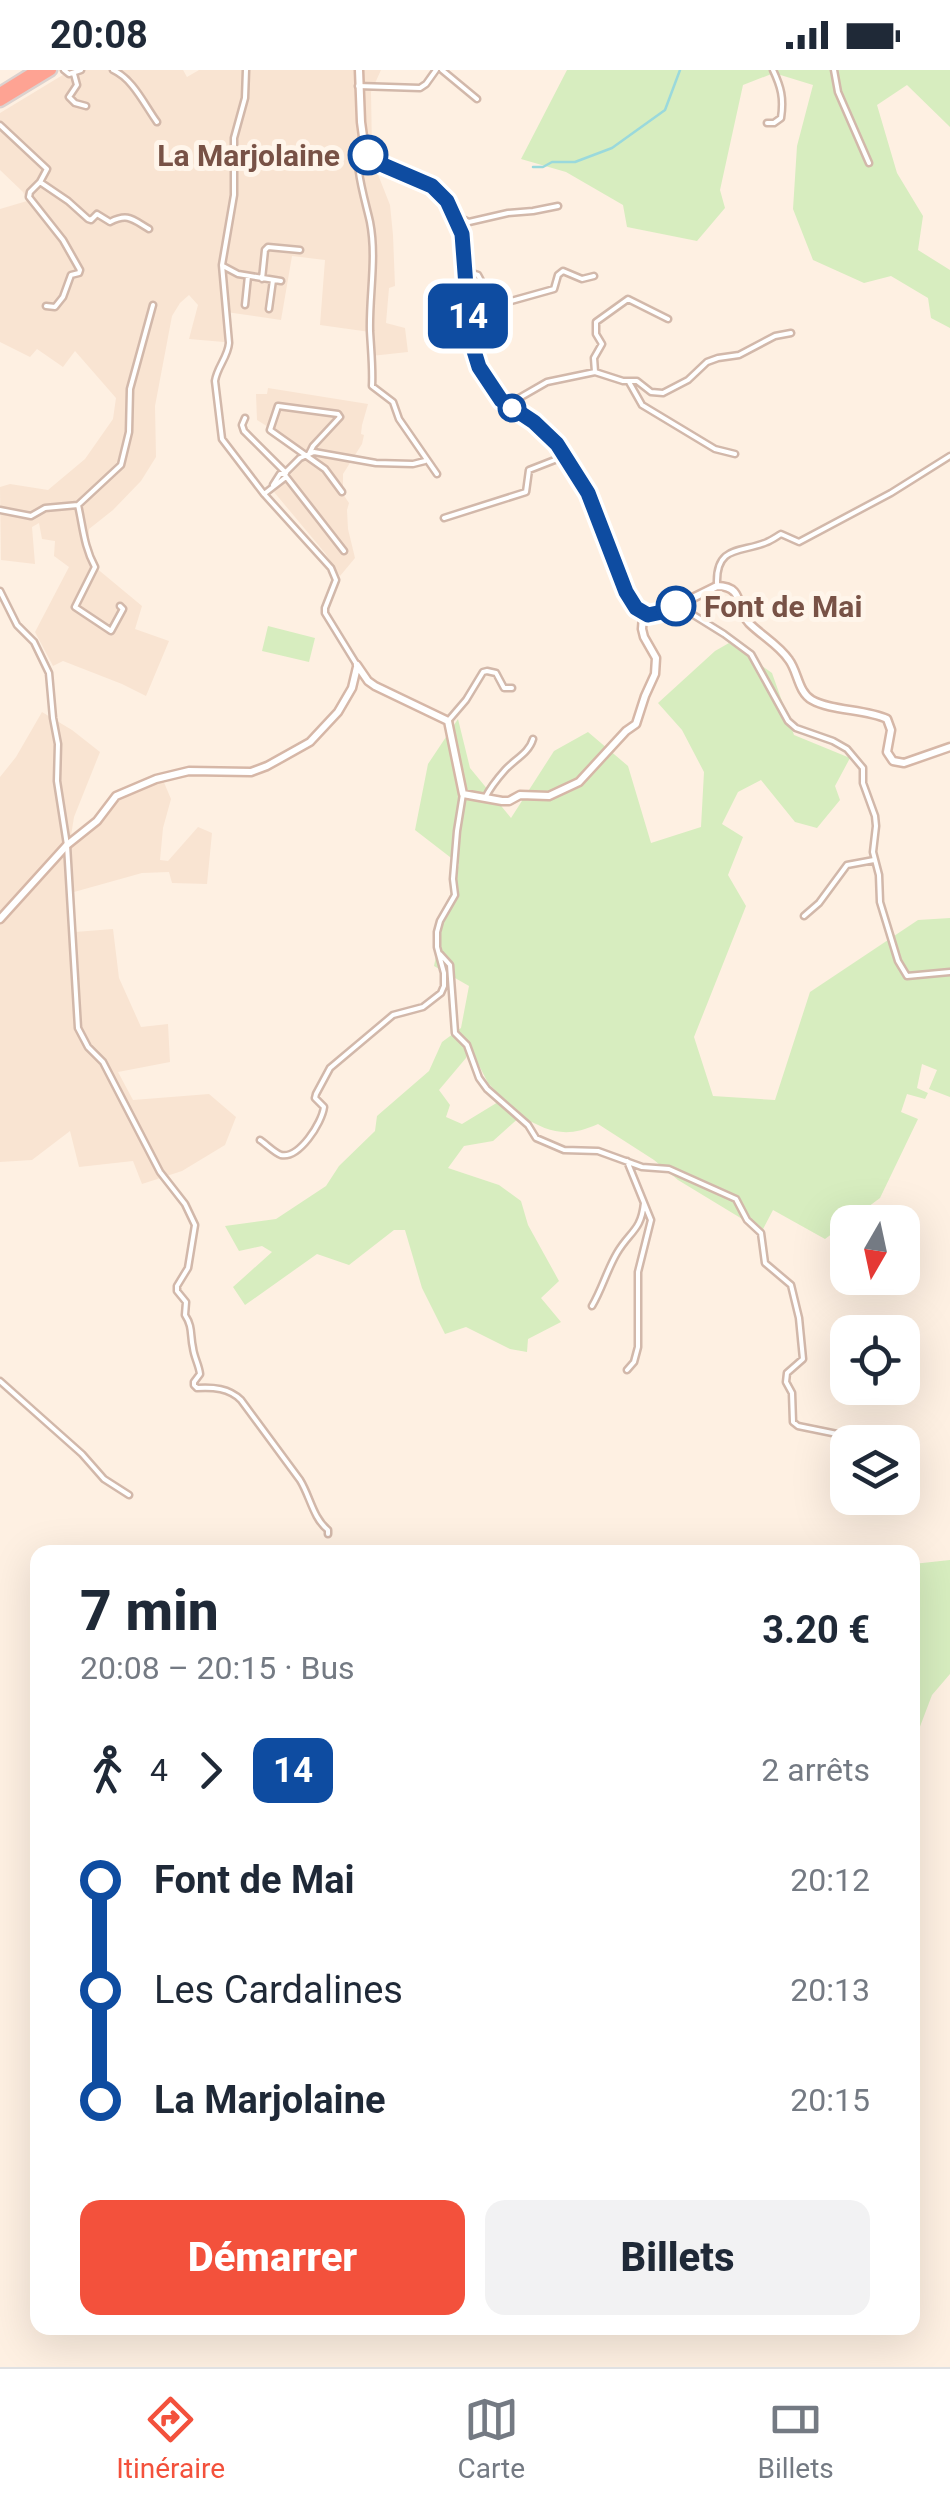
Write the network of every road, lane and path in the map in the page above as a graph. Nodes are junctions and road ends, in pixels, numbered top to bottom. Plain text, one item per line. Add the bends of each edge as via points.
1 (38, 70) edge
2 (51, 70) edge
3 (81, 70) edge
4 (112, 70) edge
5 (246, 70) edge
6 (359, 70) edge
7 (439, 70) edge
8 (773, 70) edge
9 (834, 70) edge
10 (65, 71) edge
11 (74, 74) junction
12 (358, 86) junction
13 (0, 92) edge
14 (477, 99) dead end
15 (0, 101) edge
16 (86, 106) dead end
17 (156, 122) dead end
18 (767, 123) dead end
19 (0, 125) edge
20 (362, 138) junction
21 (869, 163) dead end
22 (40, 182) junction
23 (558, 206) dead end
24 (454, 214) junction
25 (149, 228) dead end
26 (267, 239) dead end
27 (267, 248) junction
28 (300, 250) dead end
29 (222, 265) junction
30 (466, 270) junction
31 (248, 276) junction
32 (594, 276) dead end
33 (262, 278) junction
34 (273, 280) junction
35 (281, 280) dead end
36 (153, 305) dead end
37 (245, 305) dead end
38 (46, 306) dead end
39 (269, 309) dead end
40 (668, 319) dead end
41 (791, 334) dead end
42 (595, 372) junction
43 (630, 382) junction
44 (507, 405) junction
45 (245, 418) dead end
46 (736, 454) dead end
47 (307, 455) junction
48 (565, 456) junction
49 (950, 456) edge
50 (425, 461) dead end
51 (437, 474) dead end
52 (284, 475) junction
53 (342, 492) dead end
54 (265, 493) junction
55 (78, 505) junction
56 (0, 510) edge
57 (444, 518) dead end
58 (344, 551) dead end
59 (717, 586) junction
60 (0, 592) edge
61 (120, 606) dead end
62 (678, 606) junction
63 (643, 616) junction
64 (357, 665) junction
65 (512, 688) dead end
66 (448, 722) junction
67 (533, 738) dead end
68 (950, 747) edge
69 (463, 794) junction
70 (484, 798) junction
71 (67, 845) junction
72 (874, 860) junction
73 (804, 916) dead end
74 (0, 918) edge
75 (440, 954) junction
76 (950, 972) edge
77 (260, 1140) dead end
78 (627, 1161) junction
79 (644, 1202) junction
80 (592, 1306) dead end
81 (627, 1370) dead end
82 (0, 1381) edge
83 (830, 1433) edge
84 (129, 1495) dead end
85 (328, 1534) dead end

1 - 13 highway
2 - 15 highway
3 - 11 street
4 - 17 street via 122,74
5 - 29 street
6 - 12 street
7 - 12 street via 420,88
7 - 14 street
8 - 18 street via 783,94 781,118
9 - 21 street
10 - 11 street
11 - 16 street via 69,97
12 - 20 street
19 - 22 street via 47,169
20 - 24 street via 370,158 434,187
20 - 51 street via 359,170 374,260 372,386 393,402
22 - 25 street via 88,219 126,217
22 - 38 street via 30,197 80,270 59,304
23 - 24 street via 469,222
24 - 30 street
26 - 27 street
27 - 28 street
27 - 33 street
29 - 31 street
29 - 54 street via 229,342 215,381 220,430
30 - 32 street via 478,275 497,305 554,289 563,272
30 - 44 street via 471,346
31 - 33 street
31 - 37 street
33 - 34 street
34 - 35 street
34 - 39 street
36 - 55 street via 130,389 124,460
40 - 42 street via 628,300 596,322 602,344
41 - 43 street via 707,362 664,393
42 - 43 street
42 - 44 street via 548,382
43 - 46 street via 642,405 715,449
44 - 48 street via 551,436
45 - 52 street via 244,431
47 - 47 street via 270,430 278,406 340,417
47 - 50 street
47 - 52 street
47 - 53 street
48 - 57 street via 529,470 526,492
48 - 63 street
49 - 59 street via 799,542 781,534 733,551 720,563
52 - 54 street
52 - 58 street
54 - 64 street via 334,575 325,613
55 - 56 street via 31,516
55 - 61 street via 94,566 74,607 110,631
59 - 62 street
59 - 68 street via 735,592 744,616 788,657 811,700 887,719 893,761
60 - 71 street via 49,672
62 - 63 street
62 - 72 street via 751,654 796,728 833,740 864,768 875,816
63 - 70 street via 656,674 636,724 586,777 550,796
64 - 66 street via 374,686
64 - 71 street via 338,712 288,756 251,772 156,778 116,796
65 - 66 street via 482,672
66 - 69 street
67 - 70 street
69 - 70 street
69 - 75 street via 455,895 440,922
71 - 74 street
71 - 85 street via 78,1028 195,1225 188,1268 177,1286 200,1369 194,1385 234,1392 300,1480
72 - 73 street via 847,865
72 - 76 street via 880,902 904,972
75 - 77 street via 441,993 424,1007 393,1015 330,1068 315,1098 324,1108 319,1126 286,1156
75 - 78 street via 450,965 455,1033 494,1098 536,1138
78 - 79 street
78 - 83 street via 669,1169 736,1199 761,1234 765,1263 791,1285 802,1360 787,1372 793,1422
79 - 80 street via 637,1229 617,1253
79 - 81 street via 651,1220 638,1272 638,1347
82 - 84 street

